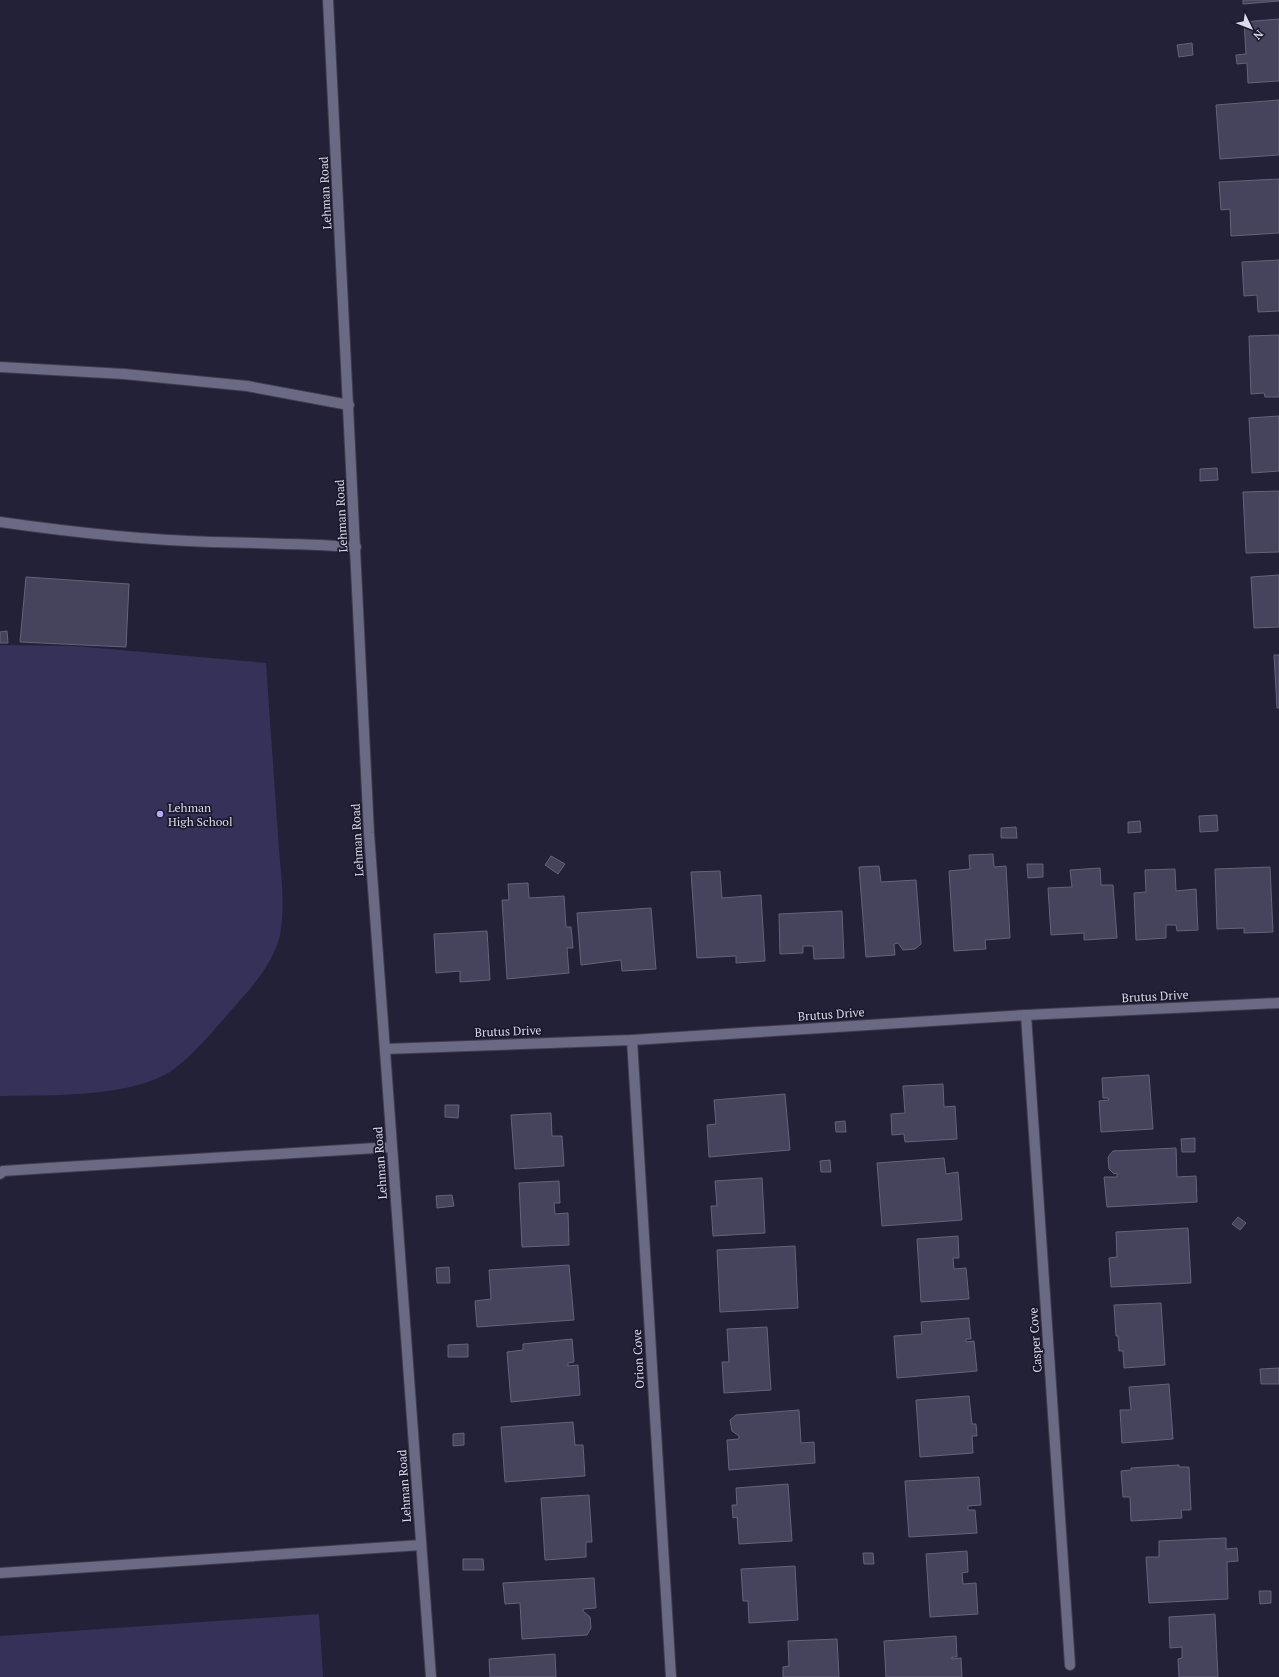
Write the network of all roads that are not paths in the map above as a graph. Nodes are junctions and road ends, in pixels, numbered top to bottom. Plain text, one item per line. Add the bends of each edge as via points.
1 (328, 0) edge
2 (0, 367) edge
3 (349, 405) junction
4 (0, 522) edge
5 (356, 547) junction
6 (1279, 1003) edge
7 (1026, 1015) junction
8 (632, 1040) junction
9 (385, 1049) junction
10 (392, 1147) junction
11 (0, 1174) edge
12 (421, 1546) junction
13 (0, 1573) edge
14 (1070, 1665) dead end
15 (431, 1677) edge
16 (671, 1677) edge

1 - 3 street, Lehman Road
2 - 3 street via 124,374 247,386
3 - 5 street, Lehman Road
4 - 5 street via 94,534 210,542 276,542
5 - 9 street, Lehman Road via 369,832
6 - 7 street, Brutus Drive
7 - 8 street, Brutus Drive
7 - 14 street, Casper Cove
8 - 9 street, Brutus Drive
8 - 16 street, Orion Cove
9 - 10 street, Lehman Road
10 - 11 street via 3,1171
10 - 12 street, Lehman Road
12 - 13 street
12 - 15 street, Lehman Road

